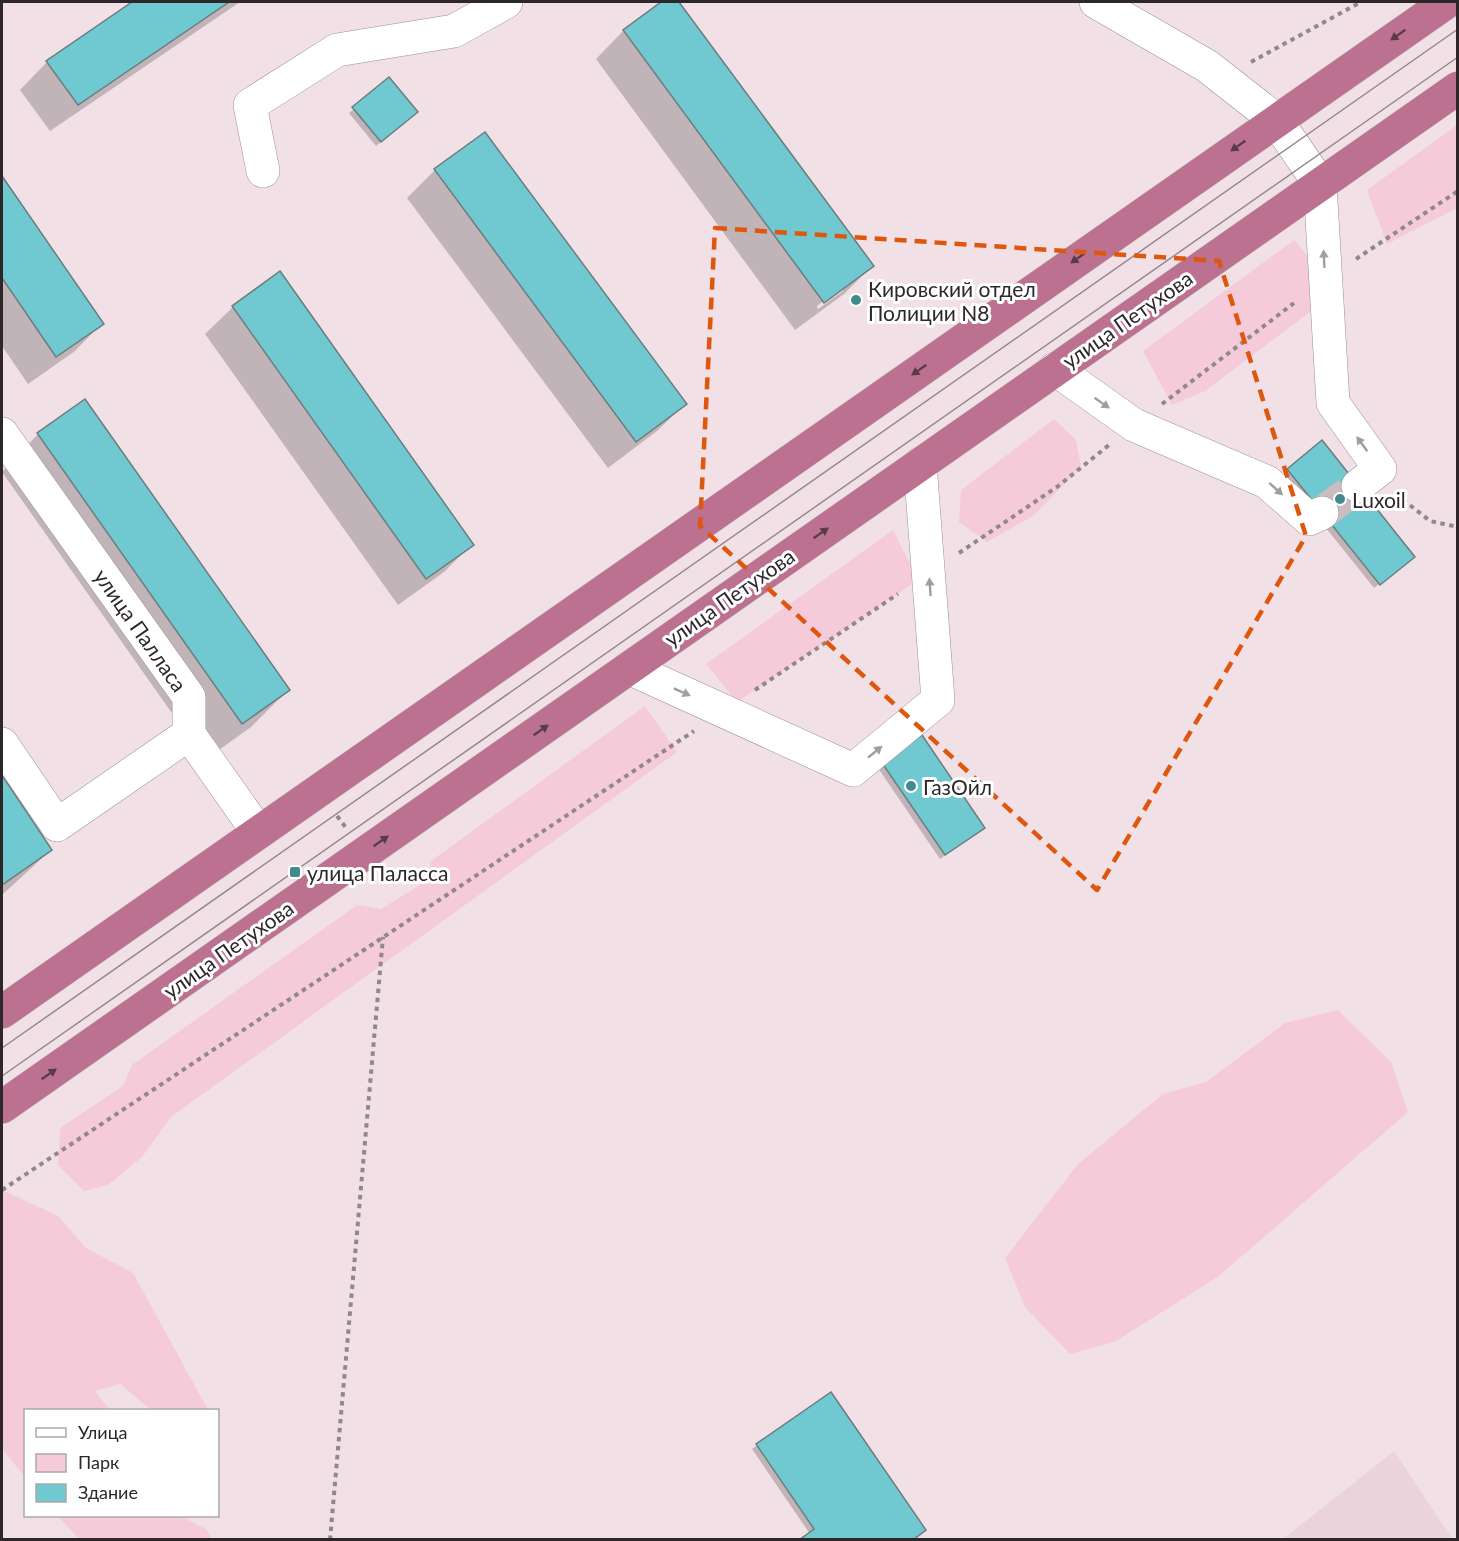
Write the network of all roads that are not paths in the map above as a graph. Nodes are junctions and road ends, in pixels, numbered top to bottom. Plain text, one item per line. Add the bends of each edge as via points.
1 (506, 2) edge
2 (1096, 2) edge
3 (1447, 2) edge
4 (1458, 88) edge
5 (1276, 120) junction
6 (263, 171) dead end
7 (1320, 184) junction
8 (1055, 369) junction
9 (2, 434) edge
10 (920, 464) junction
11 (1365, 480) tunnel mouth
12 (1322, 513) dead end
13 (629, 668) junction
14 (189, 734) junction
15 (2, 744) edge
16 (258, 832) junction
17 (2, 1012) edge
18 (2, 1107) edge

1 - 6 street via 454,31 337,50 250,105
2 - 5 street via 1207,66
3 -> 5 highway
4 - 7 highway, улица Петухова
5 - 7 street
5 -> 16 highway
7 - 8 highway, улица Петухова
11 -> 7 street via 1380,469 1333,403
8 - 10 highway, улица Петухова
8 -> 12 street via 1134,425 1267,482 1310,519
9 - 14 street, улица Палласа via 189,697
13 -> 10 highway, улица Петухова
13 -> 10 street via 853,770 938,700
18 -> 13 highway, улица Петухова
14 - 15 street via 57,825
14 - 16 street
16 - 17 highway

